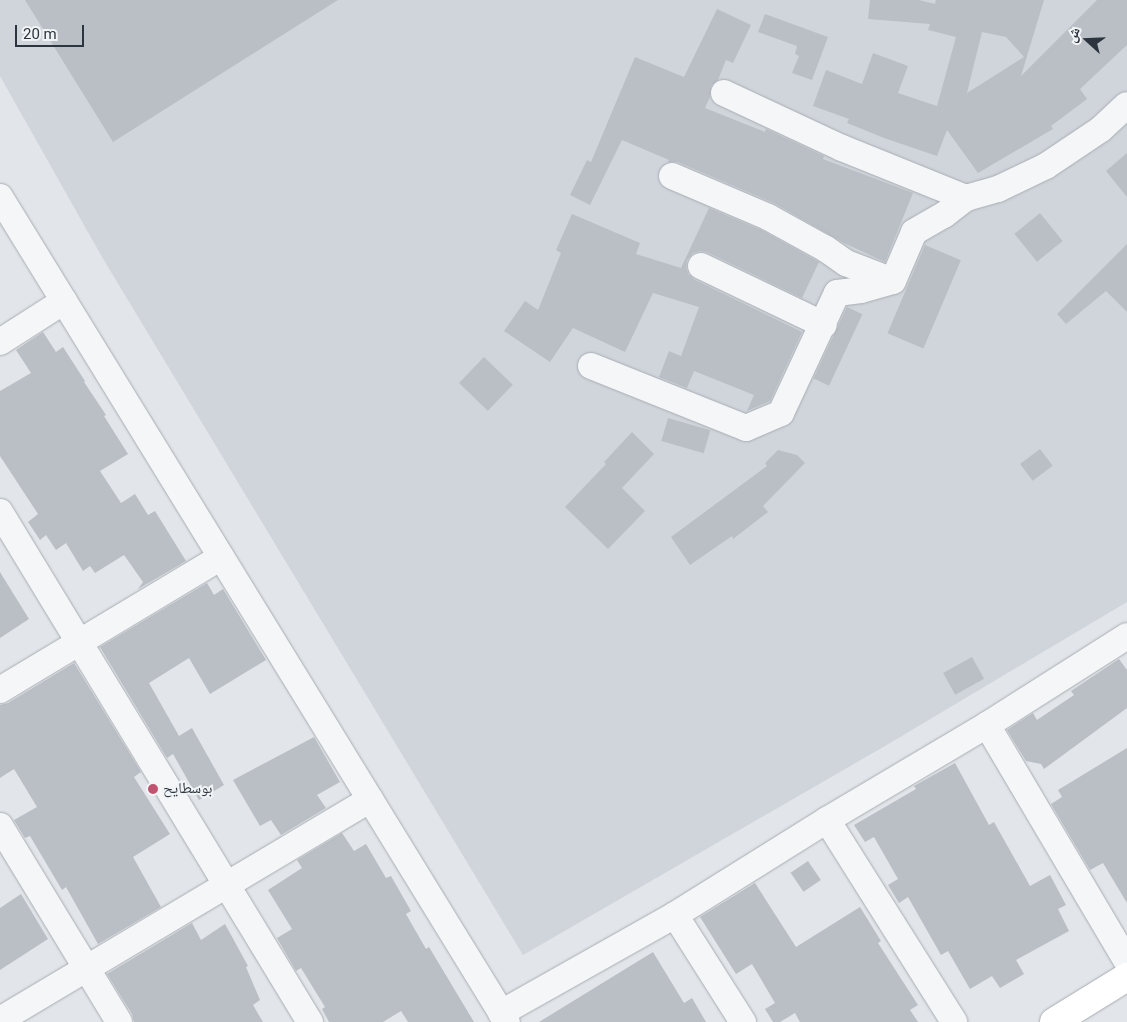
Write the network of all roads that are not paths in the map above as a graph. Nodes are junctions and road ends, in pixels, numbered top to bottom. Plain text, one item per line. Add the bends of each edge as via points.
1 (724, 94) dead end
2 (1127, 105) edge
3 (672, 176) dead end
4 (0, 197) edge
5 (966, 198) junction
6 (701, 266) dead end
7 (893, 281) junction
8 (64, 301) junction
9 (824, 325) junction
10 (0, 342) edge
11 (591, 366) dead end
12 (0, 512) edge
13 (221, 557) junction
14 (1127, 636) edge
15 (80, 642) junction
16 (0, 690) edge
17 (987, 725) junction
18 (370, 799) junction
19 (826, 820) junction
20 (0, 826) edge
21 (227, 884) junction
22 (675, 914) junction
23 (1127, 962) edge
24 (86, 968) junction
25 (1127, 977) edge
26 (504, 1018) edge
27 (0, 1020) edge
28 (119, 1022) edge
29 (310, 1022) edge
30 (743, 1022) edge
31 (954, 1022) edge
32 (1054, 1022) edge

1 - 5 street via 842,148
2 - 5 street via 1101,129 1046,166 998,189
3 - 7 street via 768,217 826,249 846,264
4 - 8 street
5 - 7 street via 914,232
6 - 9 street
7 - 9 street via 838,293
8 - 10 street
8 - 13 street
9 - 11 street via 781,414 746,428
12 - 15 street
13 - 15 street
13 - 18 street
14 - 17 street
15 - 16 street
15 - 21 street
17 - 19 street
17 - 23 street
18 - 21 street
18 - 26 street
19 - 22 street
19 - 31 street
20 - 24 street
21 - 24 street
21 - 29 street
22 - 26 street
22 - 30 street
24 - 27 street
24 - 28 street
25 - 32 street

